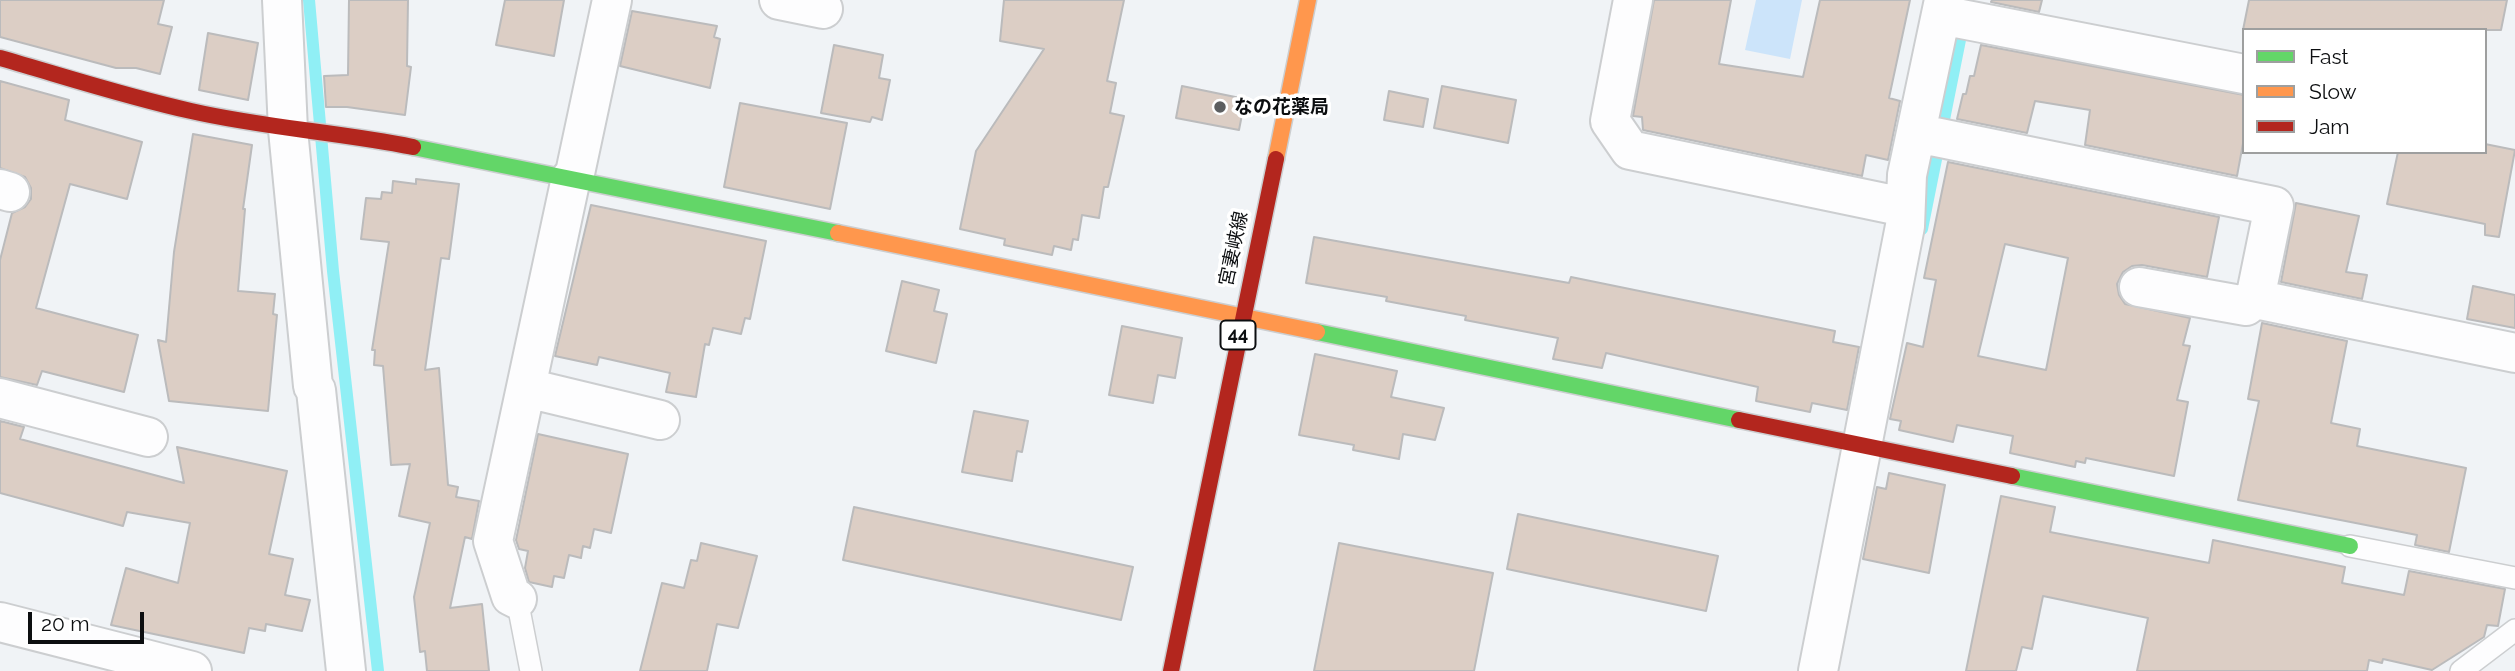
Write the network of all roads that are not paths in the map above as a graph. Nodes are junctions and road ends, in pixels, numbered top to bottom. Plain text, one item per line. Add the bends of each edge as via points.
1 (282, 0) edge
2 (612, 0) edge
3 (779, 0) edge
4 (1308, 0) edge
5 (1633, 0) edge
6 (823, 9) dead end
7 (1953, 13) edge
8 (0, 58) edge
9 (2242, 74) edge
10 (296, 131) junction
11 (1932, 136) junction
12 (572, 178) junction
13 (1904, 207) junction
14 (2139, 287) dead end
15 (2255, 299) junction
16 (1241, 317) junction
17 (2515, 353) edge
18 (527, 388) junction
19 (0, 398) edge
20 (660, 420) dead end
21 (148, 437) dead end
22 (1872, 448) junction
23 (2350, 546) joint
24 (2515, 578) edge
25 (517, 599) joint
26 (0, 622) edge
27 (2515, 630) edge
28 (192, 671) edge
29 (346, 671) edge
30 (531, 671) edge
31 (1171, 671) edge
32 (1818, 671) edge
33 (2460, 671) edge

1 - 10 street
2 - 12 street
3 - 6 street
4 - 16 street, 宮妻峡線 / 44
5 - 13 street via 1609,121 1630,150
7 - 9 street
7 - 11 street
8 - 10 street via 190,111
10 - 12 street via 335,132
10 - 29 street via 313,386
11 - 13 street
11 - 15 street via 2274,206
12 - 16 street
12 - 18 street
13 - 22 street
14 - 15 street via 2245,306
15 - 17 street
16 - 22 street
16 - 31 street, 宮妻峡線 / 44
18 - 20 street
18 - 25 street via 493,541 511,596
19 - 21 street
22 - 23 street
22 - 32 street
23 - 24 lane
25 - 30 lane
26 - 28 street
27 - 33 lane

